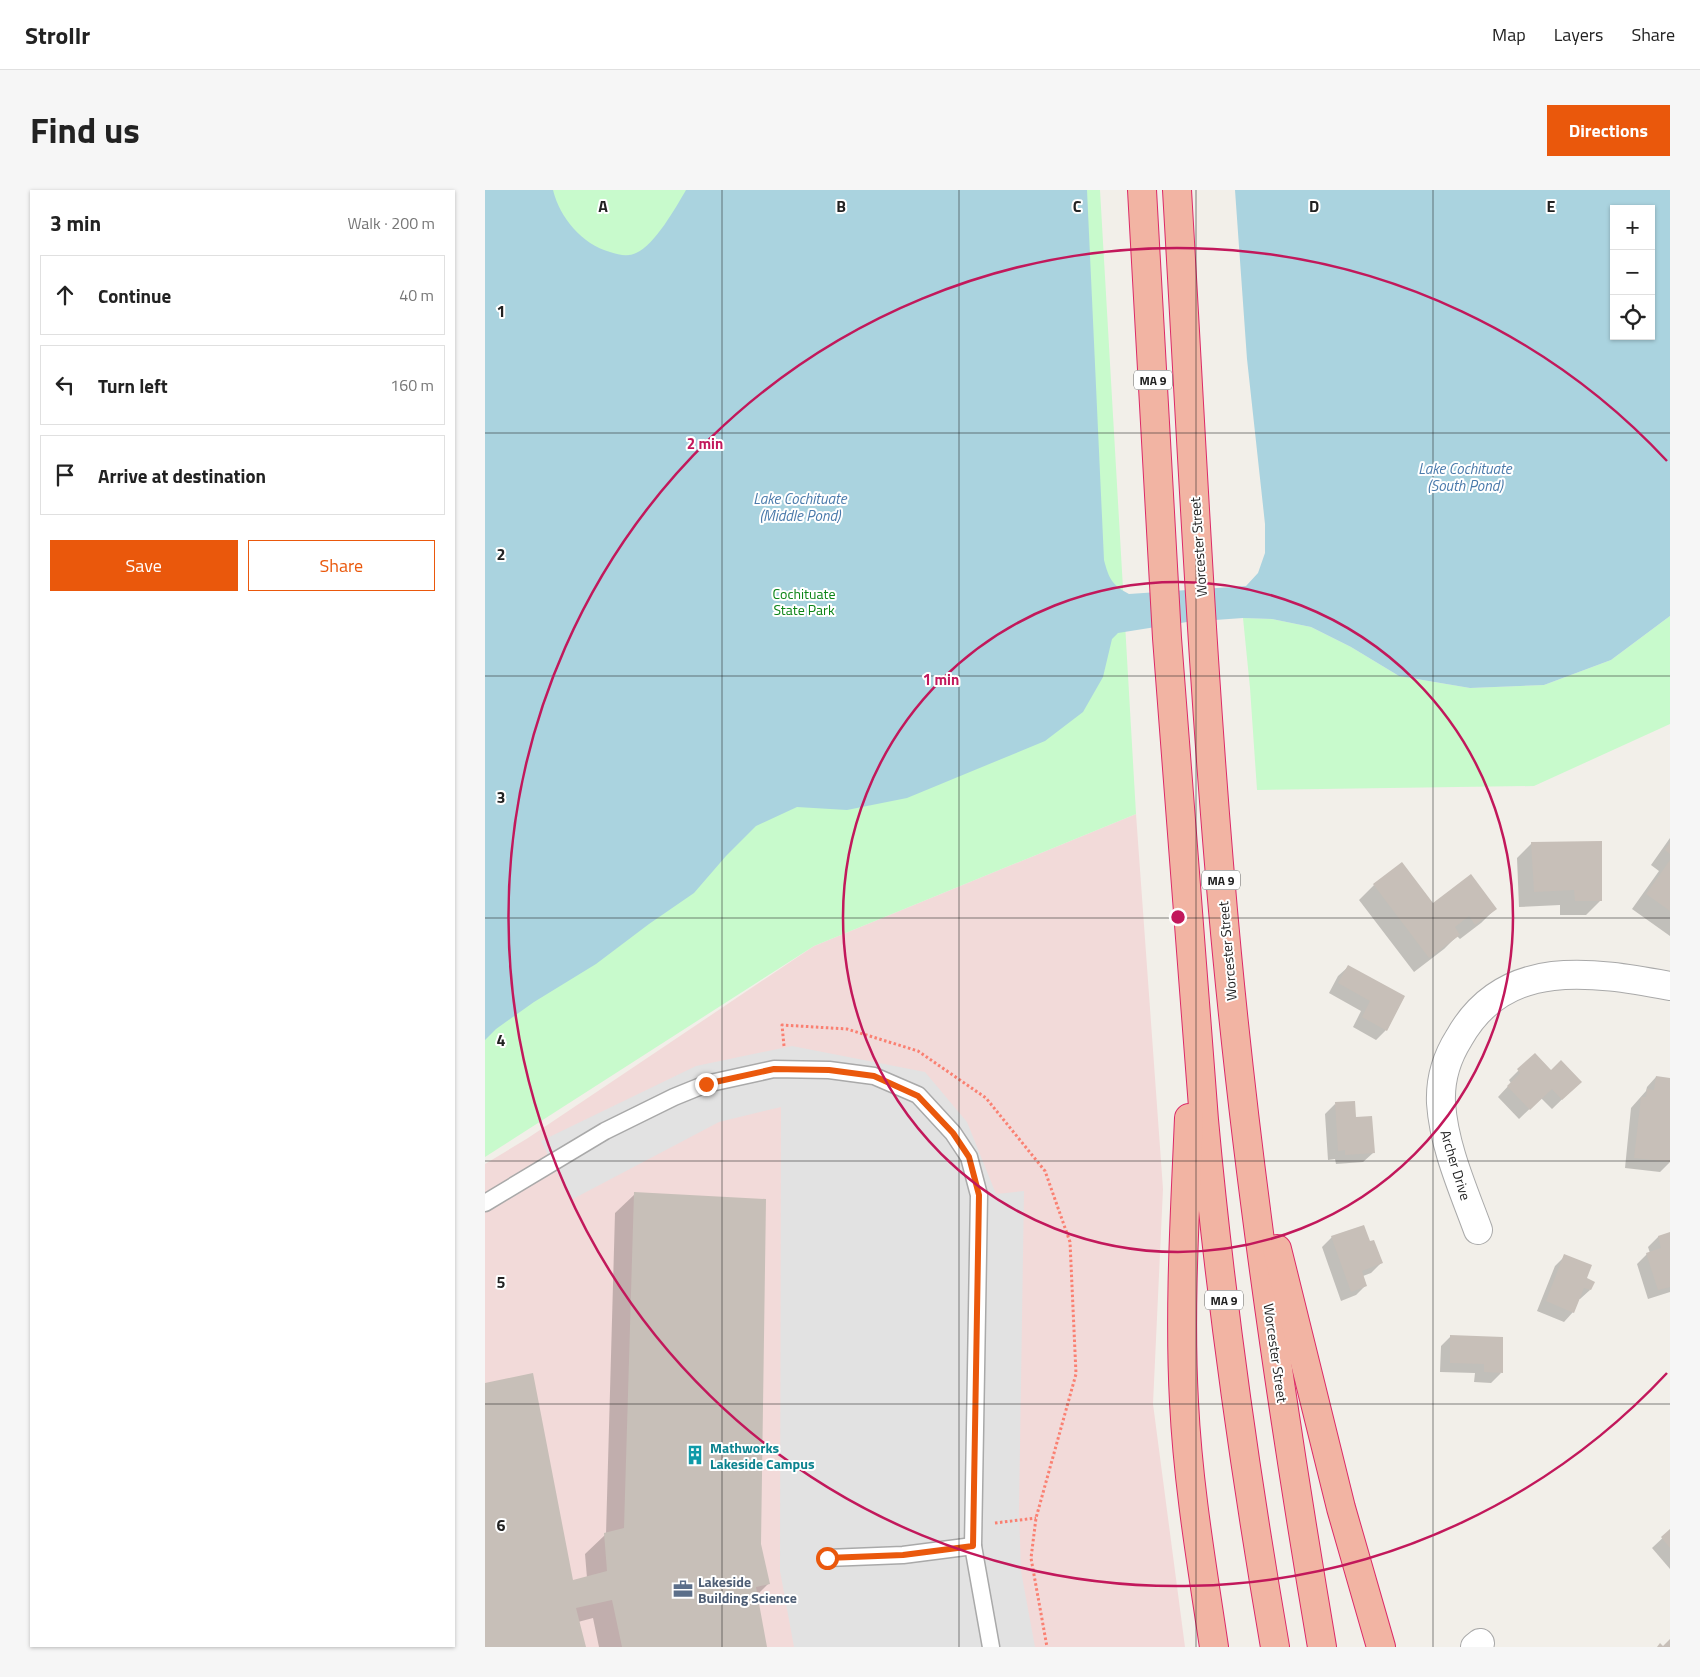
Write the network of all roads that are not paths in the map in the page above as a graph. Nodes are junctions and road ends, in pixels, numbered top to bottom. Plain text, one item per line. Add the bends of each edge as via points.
1 (1142, 190) edge
2 (1177, 190) edge
3 (1191, 952) junction
4 (1670, 986) edge
5 (1246, 1124) junction
6 (485, 1203) edge
7 (1478, 1230) dead end
8 (973, 1546) junction
9 (827, 1558) dead end
10 (991, 1647) edge
11 (1214, 1647) edge
12 (1275, 1647) edge
13 (1322, 1647) edge
14 (1381, 1647) edge

1 - 3 highway, MA 9 via 1167,638
2 - 5 highway, Worcester Street / MA 9 via 1223,909
3 - 11 highway via 1191,1064 1182,1294 1184,1402 1193,1506
3 - 12 highway, MA 9 via 1210,1188 1237,1403
4 - 7 street, Archer Drive via 1589,974 1533,980 1506,990 1465,1026 1452,1049 1444,1074 1441,1101 1452,1160
5 - 13 highway, Worcester Street / MA 9 via 1275,1350
5 - 14 highway via 1341,1508
6 - 8 lane via 605,1131 706,1084 774,1069 829,1070 874,1076 918,1096 953,1133 969,1157 979,1195
8 - 9 lane via 903,1555
8 - 10 lane

